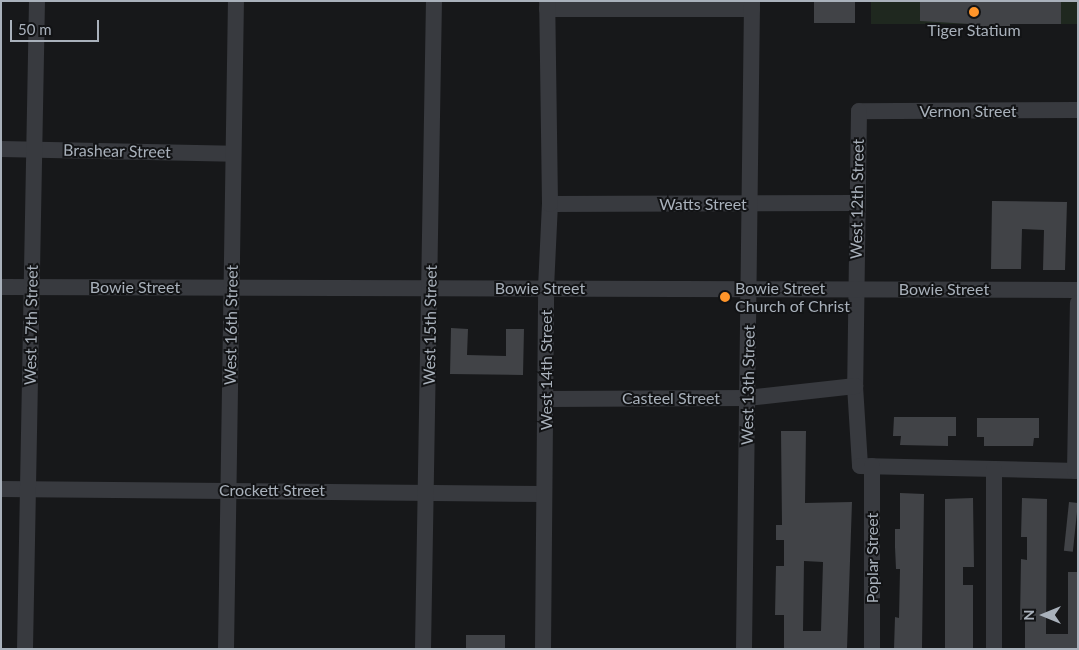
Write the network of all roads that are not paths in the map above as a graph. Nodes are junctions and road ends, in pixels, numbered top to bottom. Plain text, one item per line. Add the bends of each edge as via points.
1 (37, 1) edge
2 (236, 1) edge
3 (434, 1) edge
4 (547, 5) edge
5 (752, 5) edge
6 (1078, 110) edge
7 (859, 111) joint
8 (1, 150) edge
9 (34, 150) junction
10 (233, 154) junction
11 (856, 203) junction
12 (550, 204) junction
13 (750, 204) junction
14 (1, 286) edge
15 (32, 287) junction
16 (231, 287) junction
17 (431, 288) junction
18 (546, 288) junction
19 (749, 289) junction
20 (856, 289) junction
21 (1078, 290) edge
22 (1078, 303) edge
23 (855, 386) junction
24 (747, 398) junction
25 (547, 399) junction
26 (866, 466) junction
27 (994, 469) junction
28 (1076, 471) edge
29 (1, 489) edge
30 (28, 490) junction
31 (228, 490) junction
32 (427, 491) junction
33 (543, 494) junction
34 (25, 649) edge
35 (226, 649) edge
36 (423, 649) edge
37 (543, 649) edge
38 (744, 649) edge
39 (872, 649) edge
40 (994, 649) edge

1 - 9 street, West 17th Street
2 - 10 street, West 16th Street
3 - 17 street, West 15th Street
4 - 5 street
4 - 12 street, West 14th Street
5 - 13 street, West 13th Street
6 - 7 street, Vernon Street
7 - 11 street, West 12th Street
8 - 9 street, Brashear Street
9 - 10 street, Brashear Street
9 - 15 street, West 17th Street
10 - 16 street, West 16th Street
11 - 13 street, Watts Street
11 - 20 street, West 12th Street
12 - 13 street, Watts Street
12 - 18 street, West 14th Street
13 - 19 street, West 13th Street
14 - 15 street, Bowie Street
15 - 16 street, Bowie Street
15 - 30 street, West 17th Street
16 - 17 street, Bowie Street
16 - 31 street, West 16th Street
17 - 18 street, Bowie Street
17 - 32 street, West 15th Street
18 - 19 street, Bowie Street
18 - 25 street, West 14th Street
19 - 20 street, Bowie Street
19 - 24 street, West 13th Street
20 - 21 street, Bowie Street
20 - 23 street, West 12th Street
22 - 28 street
23 - 24 street, Casteel Street
23 - 26 street, West 12th Street
24 - 25 street, Casteel Street
24 - 38 street, West 13th Street
25 - 33 street, West 14th Street
26 - 27 street
26 - 39 street, Poplar Street
27 - 28 street
27 - 40 street
29 - 30 street, Crockett Street
30 - 31 street, Crockett Street
30 - 34 street, West 17th Street
31 - 32 street, Crockett Street
31 - 35 street, West 16th Street
32 - 33 street, Crockett Street
32 - 36 street, West 15th Street
33 - 37 street, West 14th Street

